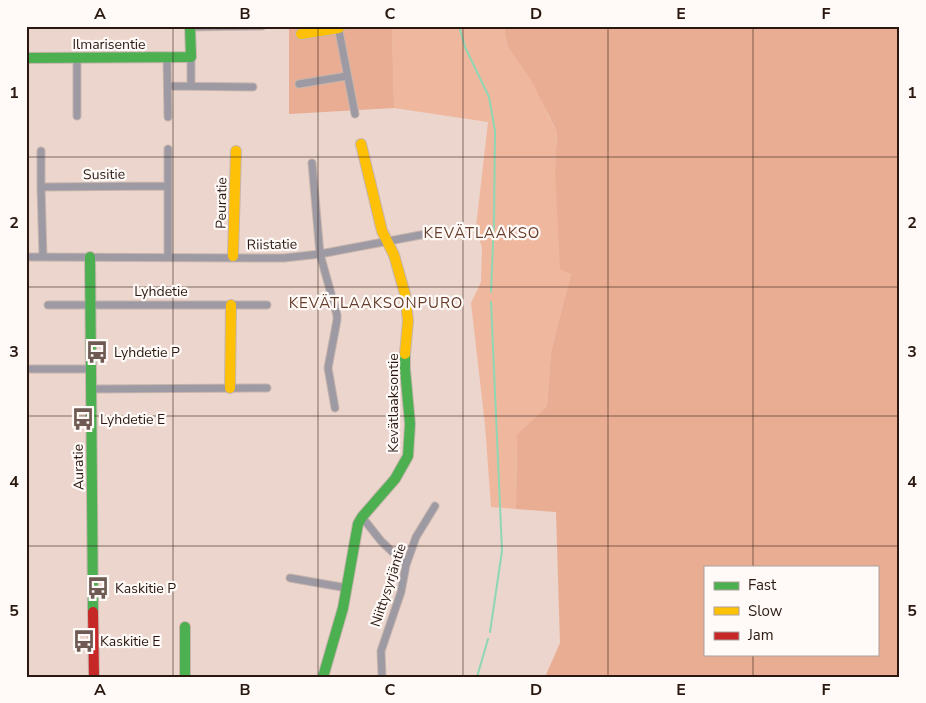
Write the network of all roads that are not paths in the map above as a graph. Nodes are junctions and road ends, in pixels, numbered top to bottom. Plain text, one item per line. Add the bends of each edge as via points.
1 (190, 26) edge
2 (262, 26) edge
3 (338, 27) edge
4 (301, 34) dead end
5 (191, 57) junction
6 (26, 58) edge
7 (77, 58) junction
8 (167, 58) junction
9 (348, 76) junction
10 (299, 84) dead end
11 (168, 86) junction
12 (191, 86) junction
13 (253, 87) dead end
14 (355, 114) dead end
15 (78, 116) dead end
16 (168, 117) dead end
17 (362, 144) dead end
18 (168, 149) dead end
19 (236, 151) dead end
20 (41, 152) dead end
21 (312, 163) dead end
22 (168, 186) junction
23 (41, 187) junction
24 (426, 234) dead end
25 (388, 241) junction
26 (320, 254) junction
27 (26, 256) edge
28 (233, 256) junction
29 (43, 257) junction
30 (90, 257) junction
31 (168, 257) junction
32 (48, 305) dead end
33 (90, 305) junction
34 (231, 305) junction
35 (267, 305) dead end
36 (26, 369) edge
37 (90, 369) junction
38 (230, 388) junction
39 (268, 388) dead end
40 (91, 389) junction
41 (335, 408) dead end
42 (434, 506) dead end
43 (362, 517) junction
44 (406, 565) junction
45 (290, 578) dead end
46 (347, 588) junction
47 (185, 627) dead end
48 (94, 677) edge
49 (186, 677) edge
50 (323, 677) edge
51 (382, 677) edge

1 - 2 street
1 - 5 street
3 - 4 street
3 - 9 street
5 - 8 street, Ilmarisentie
5 - 12 street
6 - 7 street, Ilmarisentie
7 - 8 street, Ilmarisentie
7 - 15 street
8 - 11 street
9 - 10 street
9 - 14 street
11 - 12 street
11 - 16 street
12 - 13 street
17 - 25 street, Kevätlaaksontie via 382,232
18 - 22 street
19 - 28 street, Peuratie
20 - 23 street
21 - 26 street
22 - 23 street, Susitie
22 - 31 street
23 - 29 street
24 - 25 street, Riistatie
25 - 26 street, Riistatie
25 - 43 street, Kevätlaaksontie via 406,301 408,457 404,467
26 - 28 street, Riistatie via 284,258
26 - 41 street via 337,320 328,368
27 - 29 street, Riistatie
28 - 31 street, Riistatie
29 - 30 street, Riistatie
30 - 31 street, Riistatie
30 - 33 street, Auratie
32 - 33 street, Lyhdetie
33 - 34 street, Lyhdetie
33 - 37 street, Auratie
34 - 35 street, Lyhdetie
34 - 38 street
36 - 37 street
37 - 40 street, Auratie
38 - 39 street
38 - 40 street
40 - 48 street, Auratie
42 - 44 street, Niittysyrjäntie via 416,537
43 - 44 street
43 - 46 street, Kevätlaaksontie via 354,541
44 - 51 street, Niittysyrjäntie via 401,592 383,640
45 - 46 street
46 - 50 street, Kevätlaaksontie
47 - 49 street

